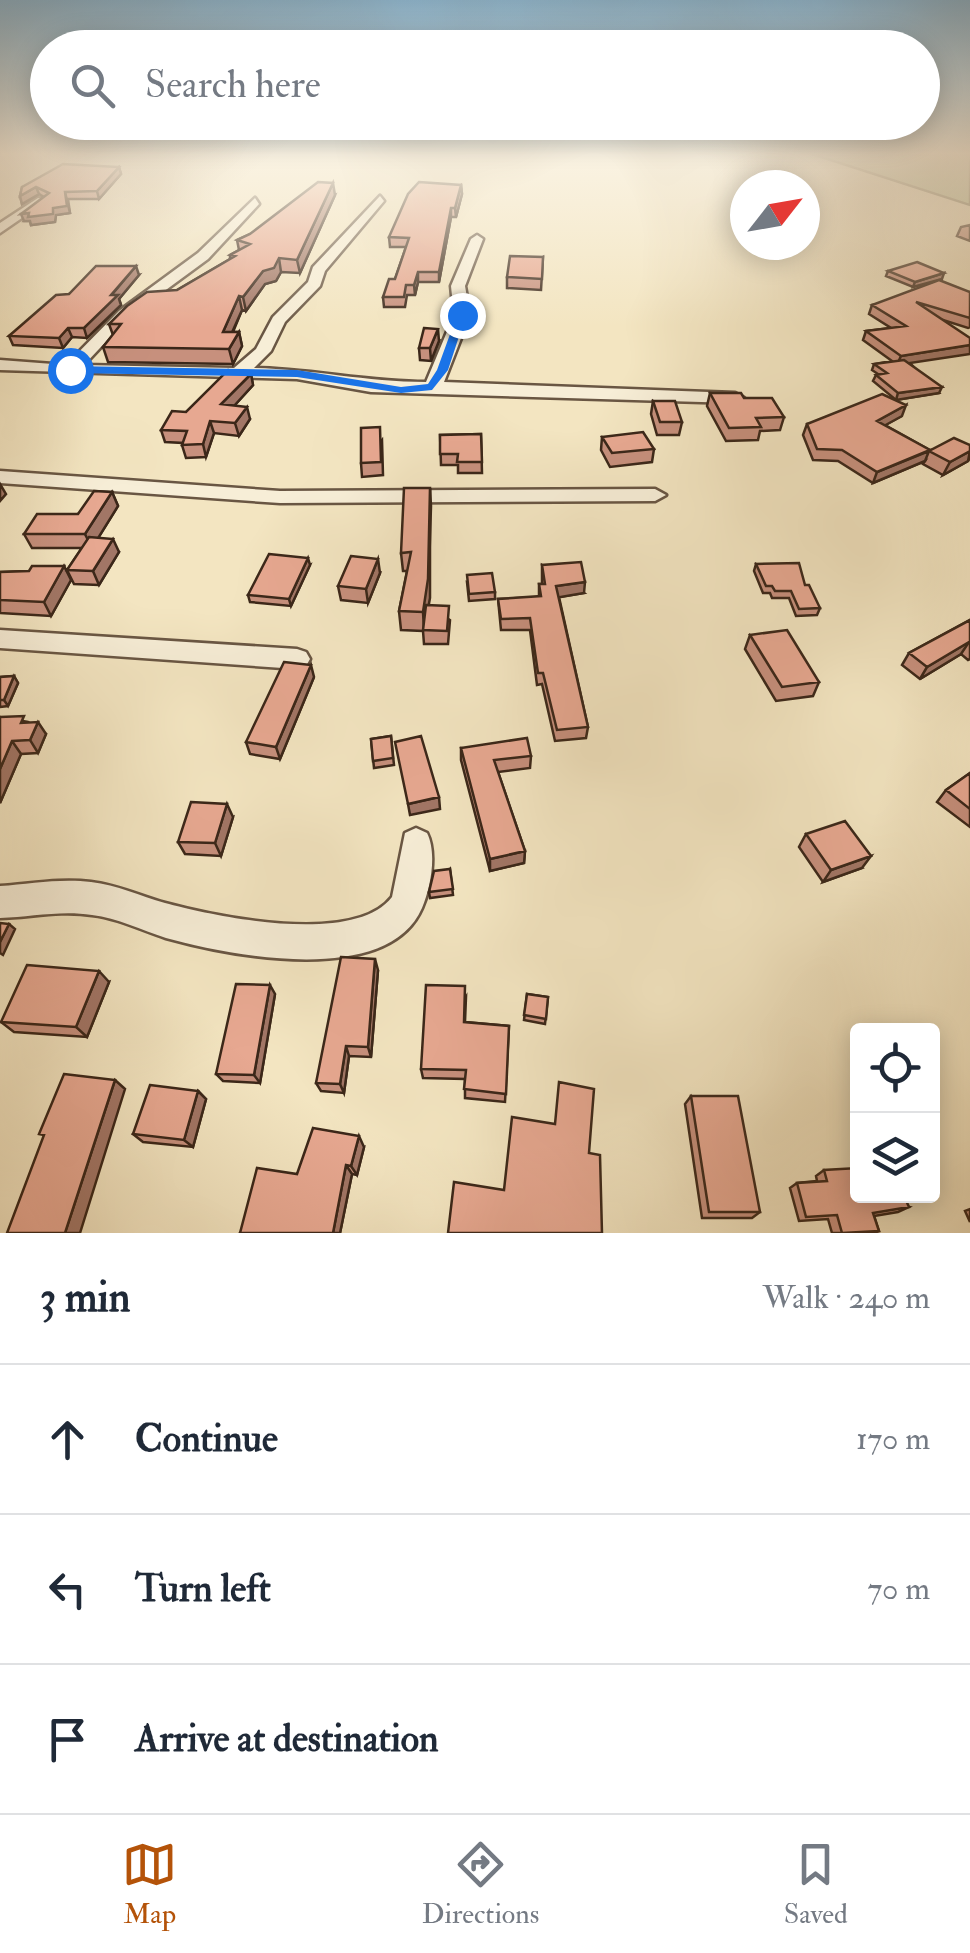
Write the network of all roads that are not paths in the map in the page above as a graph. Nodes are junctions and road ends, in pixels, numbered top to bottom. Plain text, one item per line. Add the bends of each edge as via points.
1 (25, 212) edge
2 (246, 212) edge
3 (369, 212) edge
4 (0, 229) edge
5 (477, 238) dead end
6 (0, 365) edge
7 (70, 370) junction
8 (237, 374) junction
9 (432, 387) junction
10 (736, 398) edge
11 (0, 477) edge
12 (655, 495) dead end
13 (0, 639) edge
14 (297, 659) edge
15 (416, 843) dead end
16 (0, 902) edge

1 - 4 street
2 - 7 street via 203,256 124,314
3 - 8 street via 278,320 264,351
5 - 9 street via 458,286 462,315
6 - 7 street
7 - 8 street
8 - 9 street via 297,374 401,390
9 - 10 street
11 - 12 street via 280,497
13 - 14 street
15 - 16 street via 410,894 399,916 347,942 214,930 86,897

